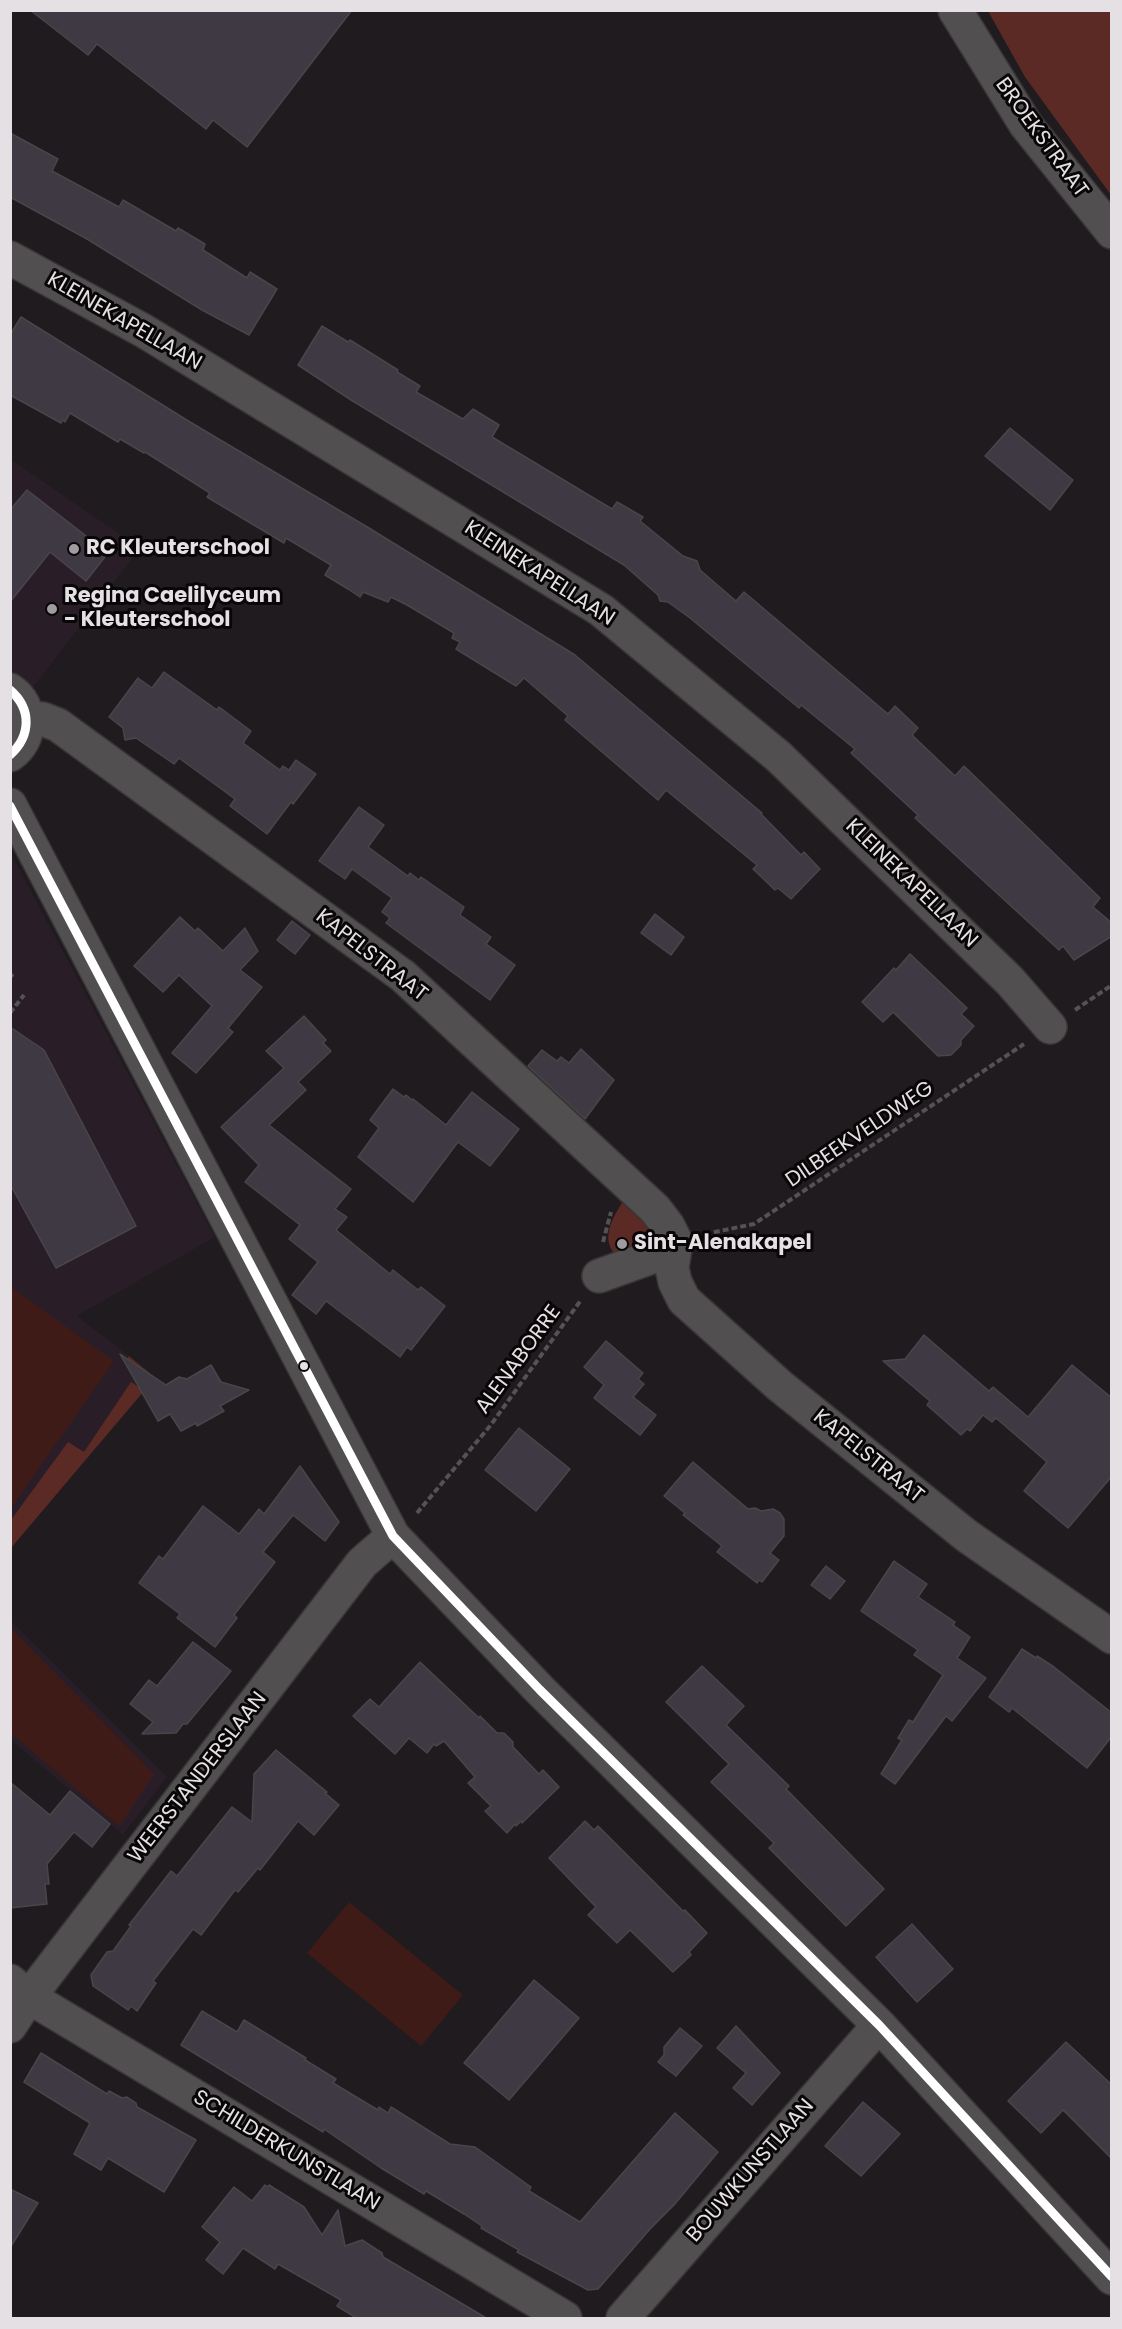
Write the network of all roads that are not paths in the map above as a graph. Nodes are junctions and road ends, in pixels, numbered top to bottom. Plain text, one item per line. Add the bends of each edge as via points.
1 (955, 10) edge
2 (1112, 232) edge
3 (10, 258) edge
4 (10, 690) edge
5 (28, 717) junction
6 (10, 755) edge
7 (10, 805) edge
8 (1050, 1027) road end
9 (676, 1242) junction
10 (599, 1276) road end
11 (393, 1536) junction
12 (1112, 1637) edge
13 (20, 1989) edge
14 (879, 2025) junction
15 (10, 2026) edge
16 (1112, 2278) edge
17 (565, 2319) edge
18 (623, 2319) edge

1 - 2 street, BROEKSTRAAT via 1026,125
3 - 8 street, KLEINEKAPELLAAN via 144,331 601,610 779,757 1010,981
4 - 5 street via 23,704
5 - 6 street via 23,741
5 - 9 street, KAPELSTRAAT via 58,725 403,976 655,1209
7 - 11 street
9 - 10 street via 649,1258
9 - 12 street, KAPELSTRAAT via 672,1268 684,1300 780,1386 967,1536
11 - 13 street, WEERSTANDERSLAAN via 362,1563
11 - 14 street via 540,1690
13 - 15 street, WEERSTANDERSLAAN
13 - 17 street, SCHILDERKUNSTLAAN
14 - 16 street
14 - 18 street, BOUWKUNSTLAAN

